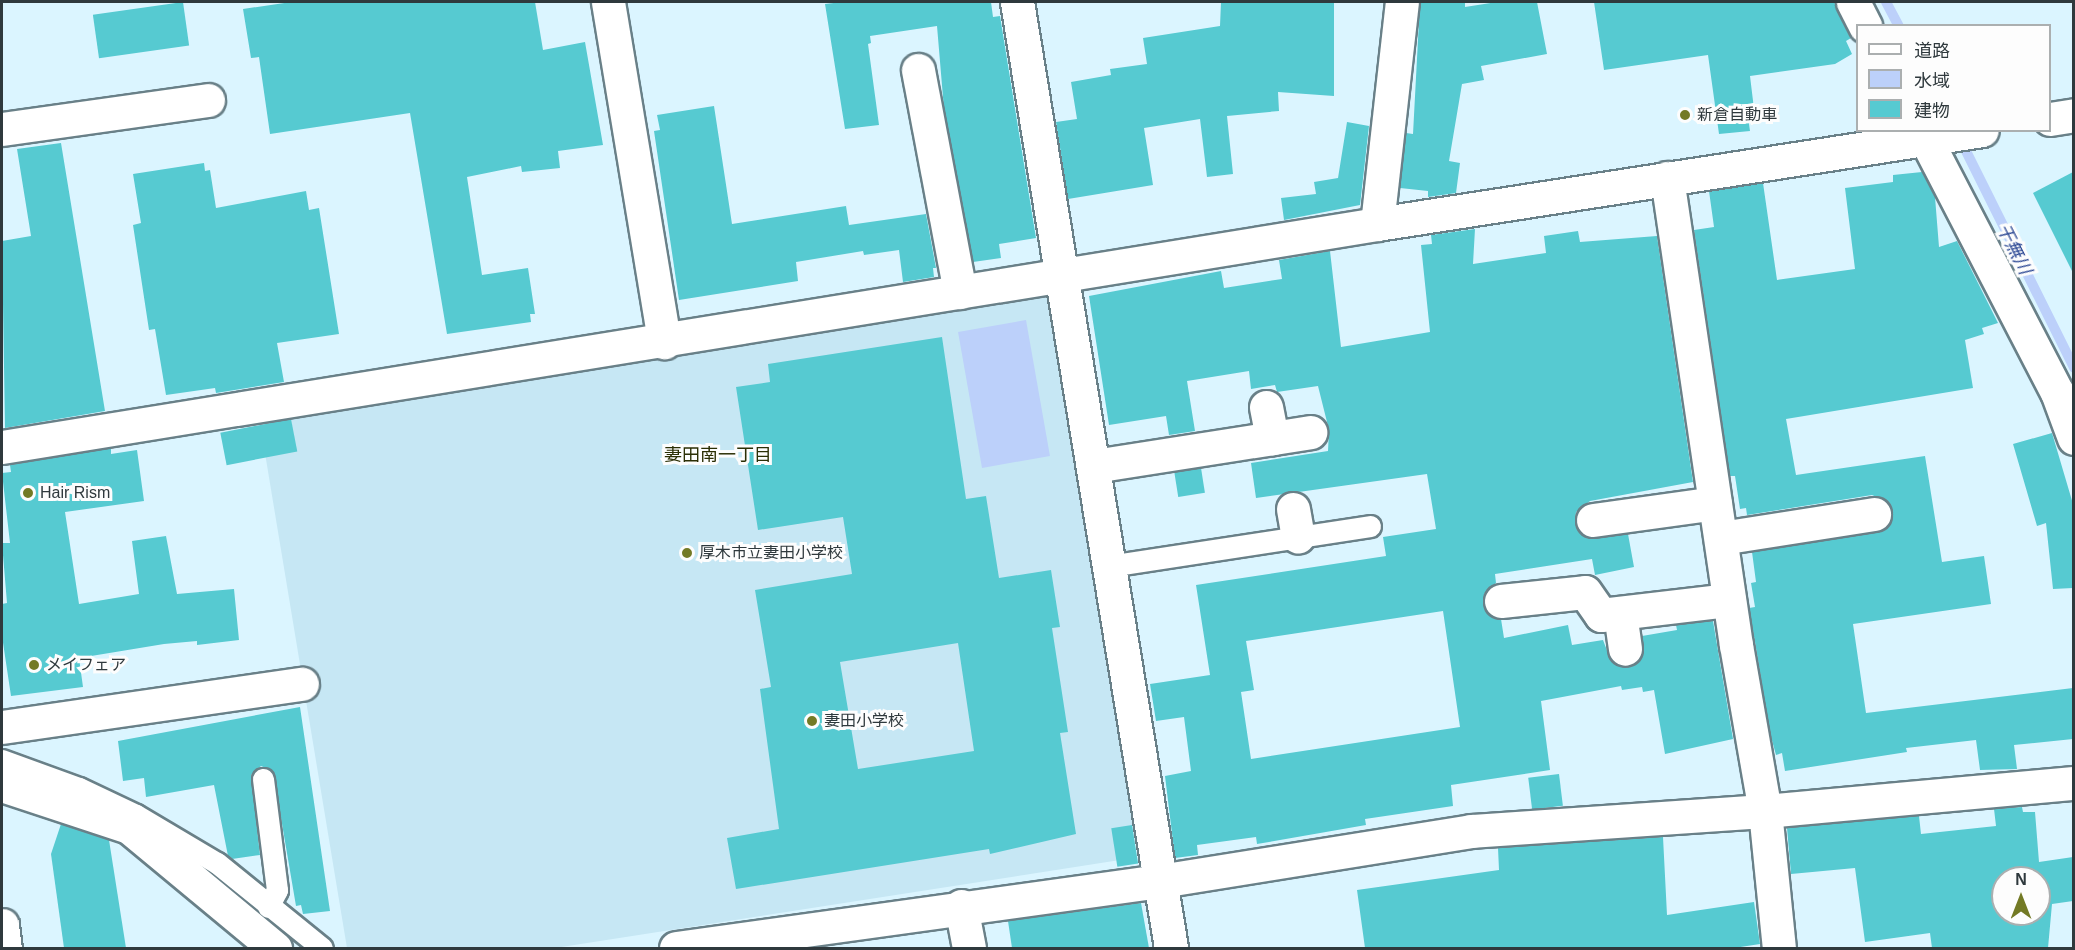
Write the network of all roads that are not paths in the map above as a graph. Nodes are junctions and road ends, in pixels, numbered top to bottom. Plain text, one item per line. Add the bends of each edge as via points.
1 (608, 2) edge
2 (1017, 2) edge
3 (1402, 2) edge
4 (1852, 2) edge
5 (1864, 24) edge
6 (918, 70) dead end
7 (208, 100) dead end
8 (2073, 115) edge
9 (2051, 119) edge
10 (2, 129) edge
11 (1968, 132) edge
12 (1928, 135) edge
13 (1666, 178) junction
14 (1377, 224) junction
15 (1063, 275) junction
16 (960, 292) junction
17 (664, 342) junction
18 (1310, 432) dead end
19 (2073, 438) edge
20 (2, 447) edge
21 (1094, 466) junction
22 (1715, 503) junction
23 (1874, 514) dead end
24 (1593, 520) dead end
25 (1370, 526) dead end
26 (1721, 538) junction
27 (1109, 566) junction
28 (1729, 600) junction
29 (1501, 601) dead end
30 (1620, 613) junction
31 (1625, 649) dead end
32 (302, 684) dead end
33 (2, 727) edge
34 (2, 760) edge
35 (263, 779) dead end
36 (2073, 783) edge
37 (2, 785) edge
38 (1765, 812) junction
39 (1160, 881) junction
40 (961, 906) junction
41 (268, 907) junction
42 (2, 925) edge
43 (756, 942) edge
44 (5, 948) edge
45 (274, 948) edge
46 (322, 948) edge
47 (676, 948) edge
48 (969, 948) edge
49 (1171, 948) edge
50 (1779, 948) edge

1 - 17 street
2 - 15 street
3 - 14 street
4 - 5 street
6 - 16 street via 913,106
7 - 10 street
8 - 9 street
11 - 12 street
12 - 13 street
12 - 19 street via 2057,392
13 - 14 street
13 - 22 street
14 - 15 street
15 - 16 street
15 - 21 street
16 - 17 street
17 - 20 street
18 - 21 street via 1269,423
21 - 27 street
22 - 24 street
22 - 26 street
23 - 26 street
25 - 27 lane via 1295,523
26 - 28 street
27 - 39 street
28 - 30 street
28 - 38 street
29 - 30 street via 1585,592 1601,615
30 - 31 street
32 - 33 street
34 - 41 lane via 79,788 136,815 217,863
35 - 41 lane via 277,890
36 - 38 street
37 - 45 street via 129,827
38 - 39 street via 1471,831
38 - 50 street
39 - 40 street
39 - 49 street
40 - 43 street
40 - 48 street
41 - 46 lane
42 - 44 street
43 - 47 street

